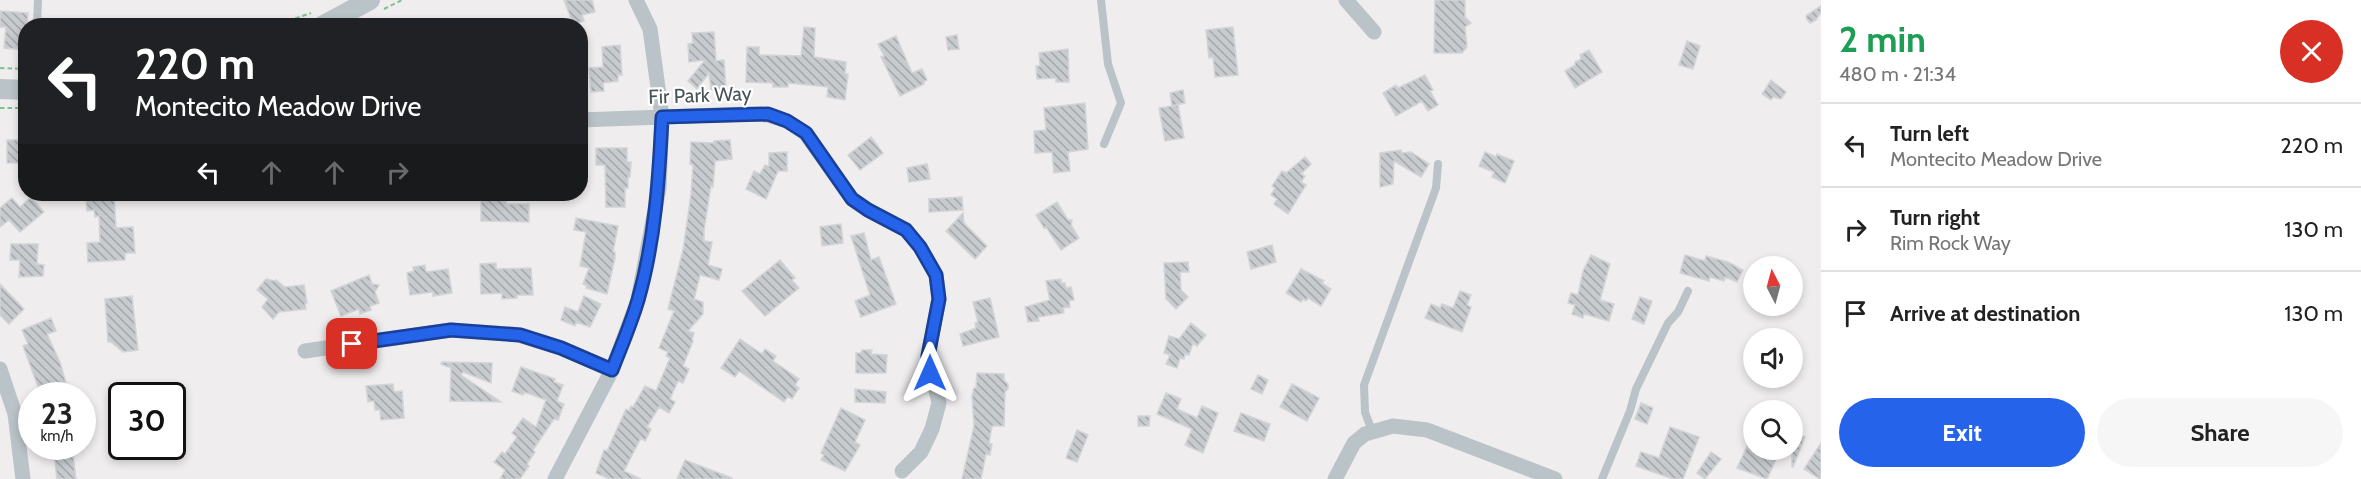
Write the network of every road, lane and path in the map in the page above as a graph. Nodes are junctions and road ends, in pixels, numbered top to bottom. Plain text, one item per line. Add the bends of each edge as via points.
1 (38, 0) edge
2 (370, 0) edge
3 (636, 0) edge
4 (1101, 0) edge
5 (1346, 0) edge
6 (37, 18) edge
7 (320, 18) edge
8 (1374, 32) dead end
9 (0, 68) edge
10 (18, 69) edge
11 (0, 89) edge
12 (18, 90) edge
13 (0, 108) edge
14 (18, 108) edge
15 (662, 117) junction
16 (588, 120) edge
17 (1104, 144) dead end
18 (1438, 164) dead end
19 (1688, 291) dead end
20 (305, 351) dead end
21 (0, 369) edge
22 (612, 370) junction
23 (1372, 431) junction
24 (902, 471) dead end
25 (24, 479) edge
26 (555, 479) edge
27 (1335, 479) edge
28 (1555, 479) edge
29 (1602, 479) edge

1 - 6 lane
2 - 7 street
3 - 15 street via 650,28
4 - 17 lane via 1108,64 1121,103
5 - 8 street
9 - 10 path
11 - 12 street
13 - 14 path
15 - 16 street, Fir Park Way
15 - 22 street via 659,188 638,300
15 - 24 street, Fir Park Way via 768,114 787,121 806,133 852,199 906,230 920,247 936,275 939,299 928,356 939,403 921,452
18 - 23 lane via 1433,198 1364,385 1365,412
19 - 29 lane via 1636,389
20 - 22 street via 451,330 520,335
21 - 25 street via 15,414
22 - 26 street
23 - 27 street via 1354,443
23 - 28 street via 1393,426 1427,430

